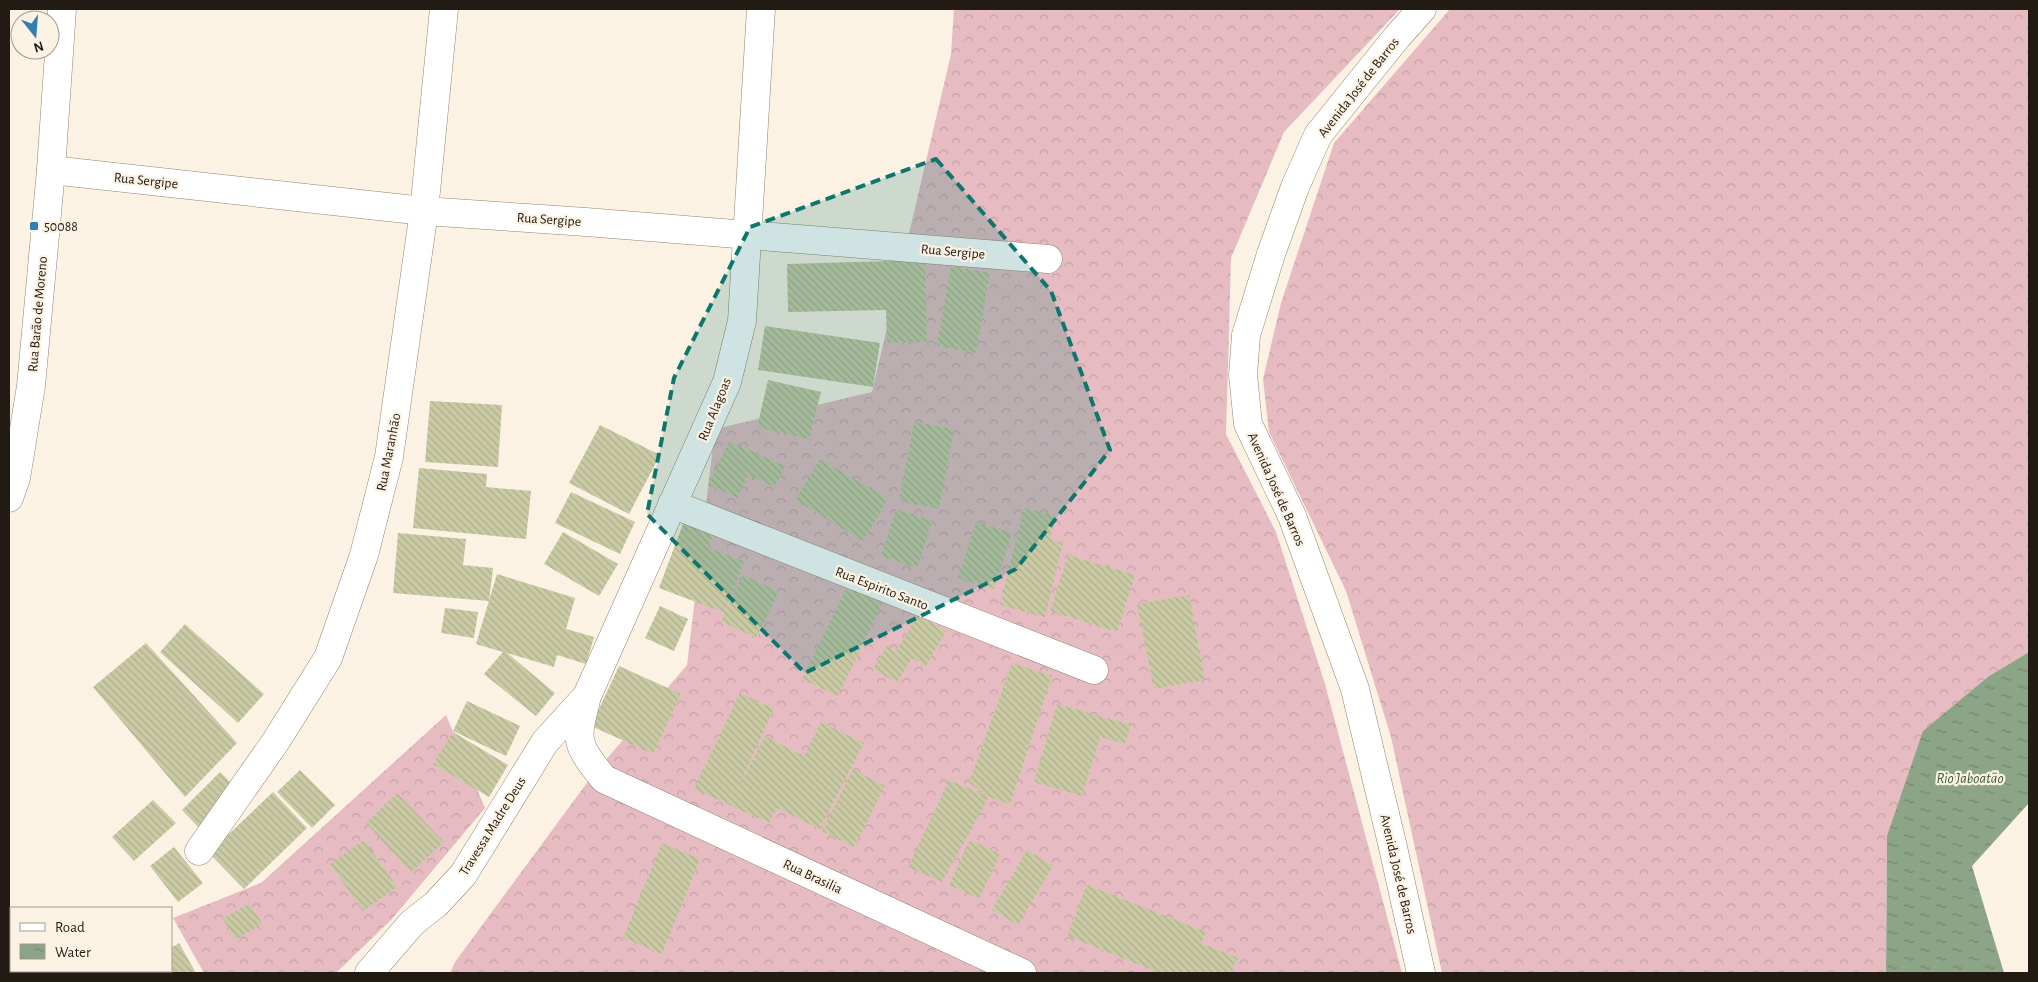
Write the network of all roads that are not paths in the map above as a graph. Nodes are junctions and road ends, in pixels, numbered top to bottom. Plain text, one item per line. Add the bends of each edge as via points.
1 (62, 9) edge
2 (444, 9) edge
3 (762, 9) edge
4 (1422, 9) edge
5 (51, 170) junction
6 (424, 211) junction
7 (748, 235) junction
8 (1048, 259) dead end
9 (9, 498) edge
10 (672, 504) junction
11 (1094, 670) dead end
12 (587, 696) junction
13 (604, 779) joint
14 (199, 851) dead end
15 (369, 973) edge
16 (1022, 973) edge
17 (1421, 973) edge

1 - 5 street, Rua Barão de Moreno
2 - 6 street, Rua Maranhão
3 - 7 street, Rua Alagoas
4 - 17 street, Avenida José de Barros via 1318,135 1271,254 1246,335 1243,375 1248,424 1292,516 1354,689
5 - 6 street, Rua Sergipe
5 - 9 street, Rua Barão de Moreno via 31,386 16,478
6 - 7 street, Rua Sergipe
6 - 14 street, Rua Maranhão via 389,457 350,598 328,658 276,741
7 - 8 street, Rua Sergipe
7 - 10 street, Rua Alagoas via 742,321 727,382
10 - 11 street, Rua Espirito Santo
10 - 12 street, Rua Alagoas
12 - 13 street, Rua Alagoas via 579,742 586,757
12 - 15 street, Travessa Madre Deus via 545,742 463,875 436,904 412,923
13 - 16 street, Rua Brasilia

